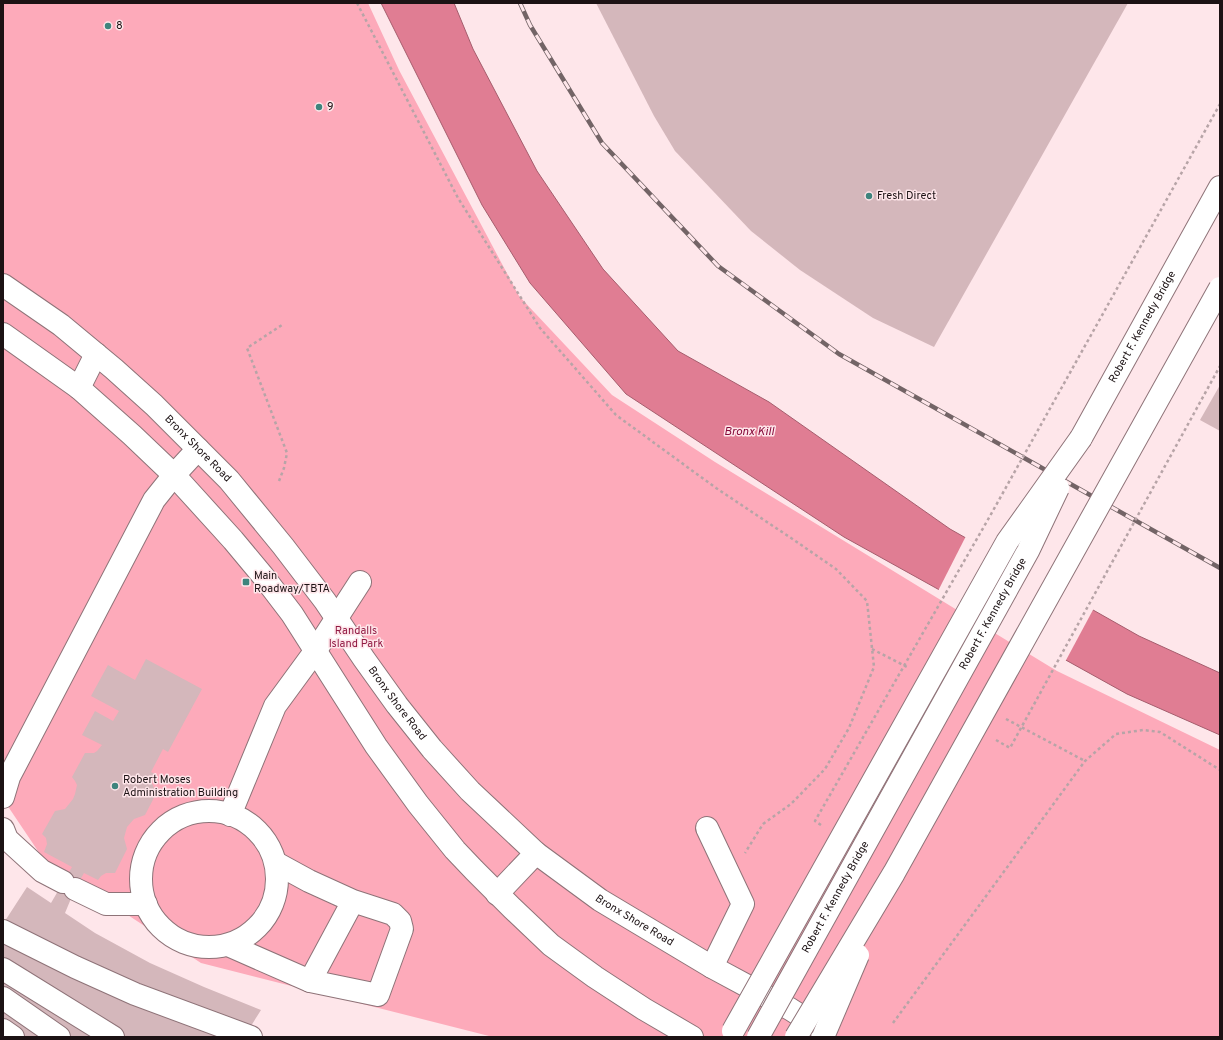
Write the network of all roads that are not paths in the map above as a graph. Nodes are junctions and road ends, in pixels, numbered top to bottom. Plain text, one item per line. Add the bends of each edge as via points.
1 (1220, 187) edge
2 (3, 284) edge
3 (1220, 288) edge
4 (3, 334) edge
5 (96, 354) junction
6 (79, 388) junction
7 (1081, 438) junction
8 (198, 449) junction
9 (174, 475) junction
10 (360, 582) dead end
11 (337, 618) junction
12 (316, 650) junction
13 (3, 797) edge
14 (230, 815) junction
15 (707, 828) dead end
16 (3, 829) edge
17 (536, 853) junction
18 (276, 863) junction
19 (894, 873) junction
20 (497, 894) junction
21 (353, 901) junction
22 (146, 904) junction
23 (3, 931) edge
24 (228, 945) junction
25 (712, 967) junction
26 (3, 969) edge
27 (310, 981) junction
28 (3, 998) edge
29 (3, 1030) edge
30 (13, 1037) edge
31 (59, 1037) edge
32 (113, 1037) edge
33 (251, 1037) edge
34 (692, 1037) edge
35 (730, 1037) edge
36 (758, 1037) edge
37 (796, 1037) edge
38 (823, 1037) edge
39 (834, 1037) edge

1 - 7 main road, Robert F. Kennedy Bridge
2 - 5 main road, Bronx Shore Road via 61,325
3 - 19 main road, bridge
4 - 6 main road
5 - 6 main road
5 - 8 main road, Bronx Shore Road via 154,405
6 - 9 main road
7 - 35 main road, bridge via 1007,542
7 - 36 main road, Robert F. Kennedy Bridge, bridge via 1028,551
8 - 9 main road
8 - 11 main road, Bronx Shore Road via 229,480
9 - 12 main road via 263,576
9 - 13 main road via 154,500 9,777
10 - 11 main road
11 - 12 main road
11 - 17 main road, Bronx Shore Road via 397,705 432,749 470,790
12 - 14 main road via 276,706
12 - 20 main road via 376,746 418,804 455,850
14 - 18 main road via 237,816 255,828 268,844
14 - 22 main road via 217,811 195,812 174,820 157,834 146,852 140,874 142,895
15 - 25 main road via 743,904
16 - 22 main road via 7,839 42,872 106,904
17 - 20 main road
17 - 25 main road, Bronx Shore Road via 600,900
18 - 21 main road
18 - 24 main road via 278,884 270,910 247,936
19 - 37 main road, bridge
19 - 38 main road, bridge
20 - 34 main road via 558,949 644,1009
21 - 27 main road
21 - 27 main road via 393,914 400,920 402,929 378,995
22 - 24 main road via 151,915 165,932 184,943 206,948
23 - 33 main road via 135,994
24 - 27 main road
25 - 39 main road, Bronx Shore Road via 790,1009
26 - 32 main road
28 - 31 main road
29 - 30 main road

